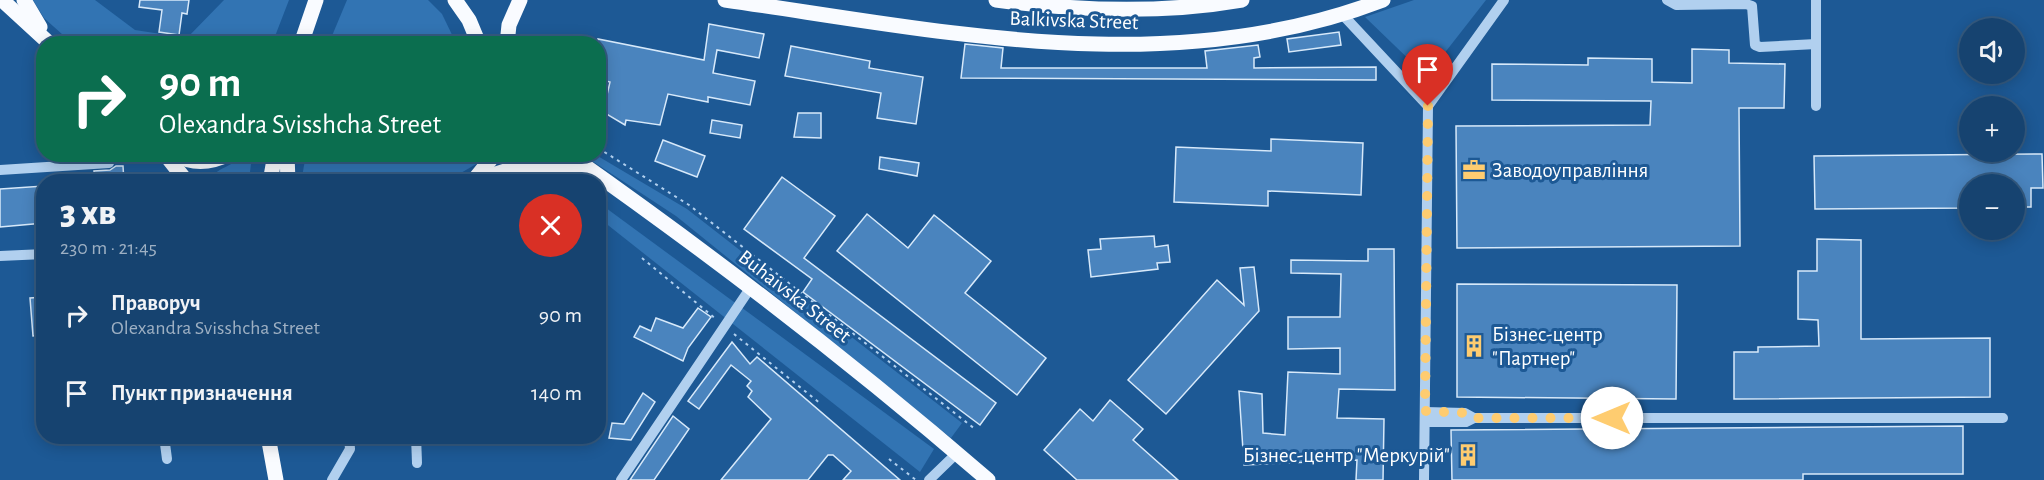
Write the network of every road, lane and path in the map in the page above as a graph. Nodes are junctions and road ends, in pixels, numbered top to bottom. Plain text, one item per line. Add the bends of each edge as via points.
1 (2, 0) edge
2 (24, 0) edge
3 (316, 0) edge
4 (455, 0) edge
5 (520, 0) edge
6 (725, 0) edge
7 (996, 0) edge
8 (1047, 0) edge
9 (1242, 0) edge
10 (1383, 0) edge
11 (1504, 0) edge
12 (1666, 0) edge
13 (1816, 0) edge
14 (1064, 6) junction
15 (1342, 14) junction
16 (42, 36) edge
17 (46, 36) edge
18 (304, 36) edge
19 (476, 36) edge
20 (508, 36) edge
21 (1816, 44) junction
22 (1428, 106) junction
23 (1816, 106) dead end
24 (606, 153) edge
25 (171, 162) edge
26 (579, 162) edge
27 (109, 163) dead end
28 (0, 170) edge
29 (181, 174) edge
30 (496, 174) edge
31 (584, 174) edge
32 (595, 174) edge
33 (606, 182) edge
34 (606, 183) edge
35 (610, 185) junction
36 (36, 254) edge
37 (0, 256) edge
38 (751, 287) junction
39 (1425, 417) junction
40 (2003, 418) dead end
41 (975, 429) dead end
42 (165, 444) edge
43 (270, 444) edge
44 (350, 444) edge
45 (416, 444) edge
46 (957, 453) junction
47 (167, 459) dead end
48 (889, 459) dead end
49 (417, 463) dead end
50 (276, 480) edge
51 (333, 480) edge
52 (621, 480) edge
53 (916, 480) edge
54 (929, 480) edge
55 (988, 480) edge
56 (1424, 480) edge

1 - 16 main road
2 - 17 main road
3 - 18 main road
4 - 19 main road
5 - 20 main road
6 - 15 main road, Balkivska Street via 1022,42 1089,46 1234,38
7 - 14 main road, Balkivska Street
8 - 14 street
9 - 14 main road, Balkivska Street via 1166,8
10 - 15 main road, Balkivska Street
11 - 22 street
12 - 21 street via 1676,5 1746,4 1752,6 1754,13 1755,45
13 - 21 street
15 - 22 street
21 - 23 street
22 - 39 street
24 - 41 path via 689,206
25 - 29 main road
26 - 32 main road, Buhaivska Street
27 - 28 street
30 - 31 main road via 511,168 552,165
33 - 35 main road, Buhaivska Street
34 - 35 main road
35 - 38 main road, Buhaivska Street
36 - 37 street
38 - 46 main road, Buhaivska Street
38 - 52 street
39 - 40 street via 1466,422 1474,418
39 - 56 street
42 - 47 street
43 - 50 main road
44 - 51 street
45 - 49 street
46 - 54 street
46 - 55 main road, Buhaivska Street
48 - 53 path

